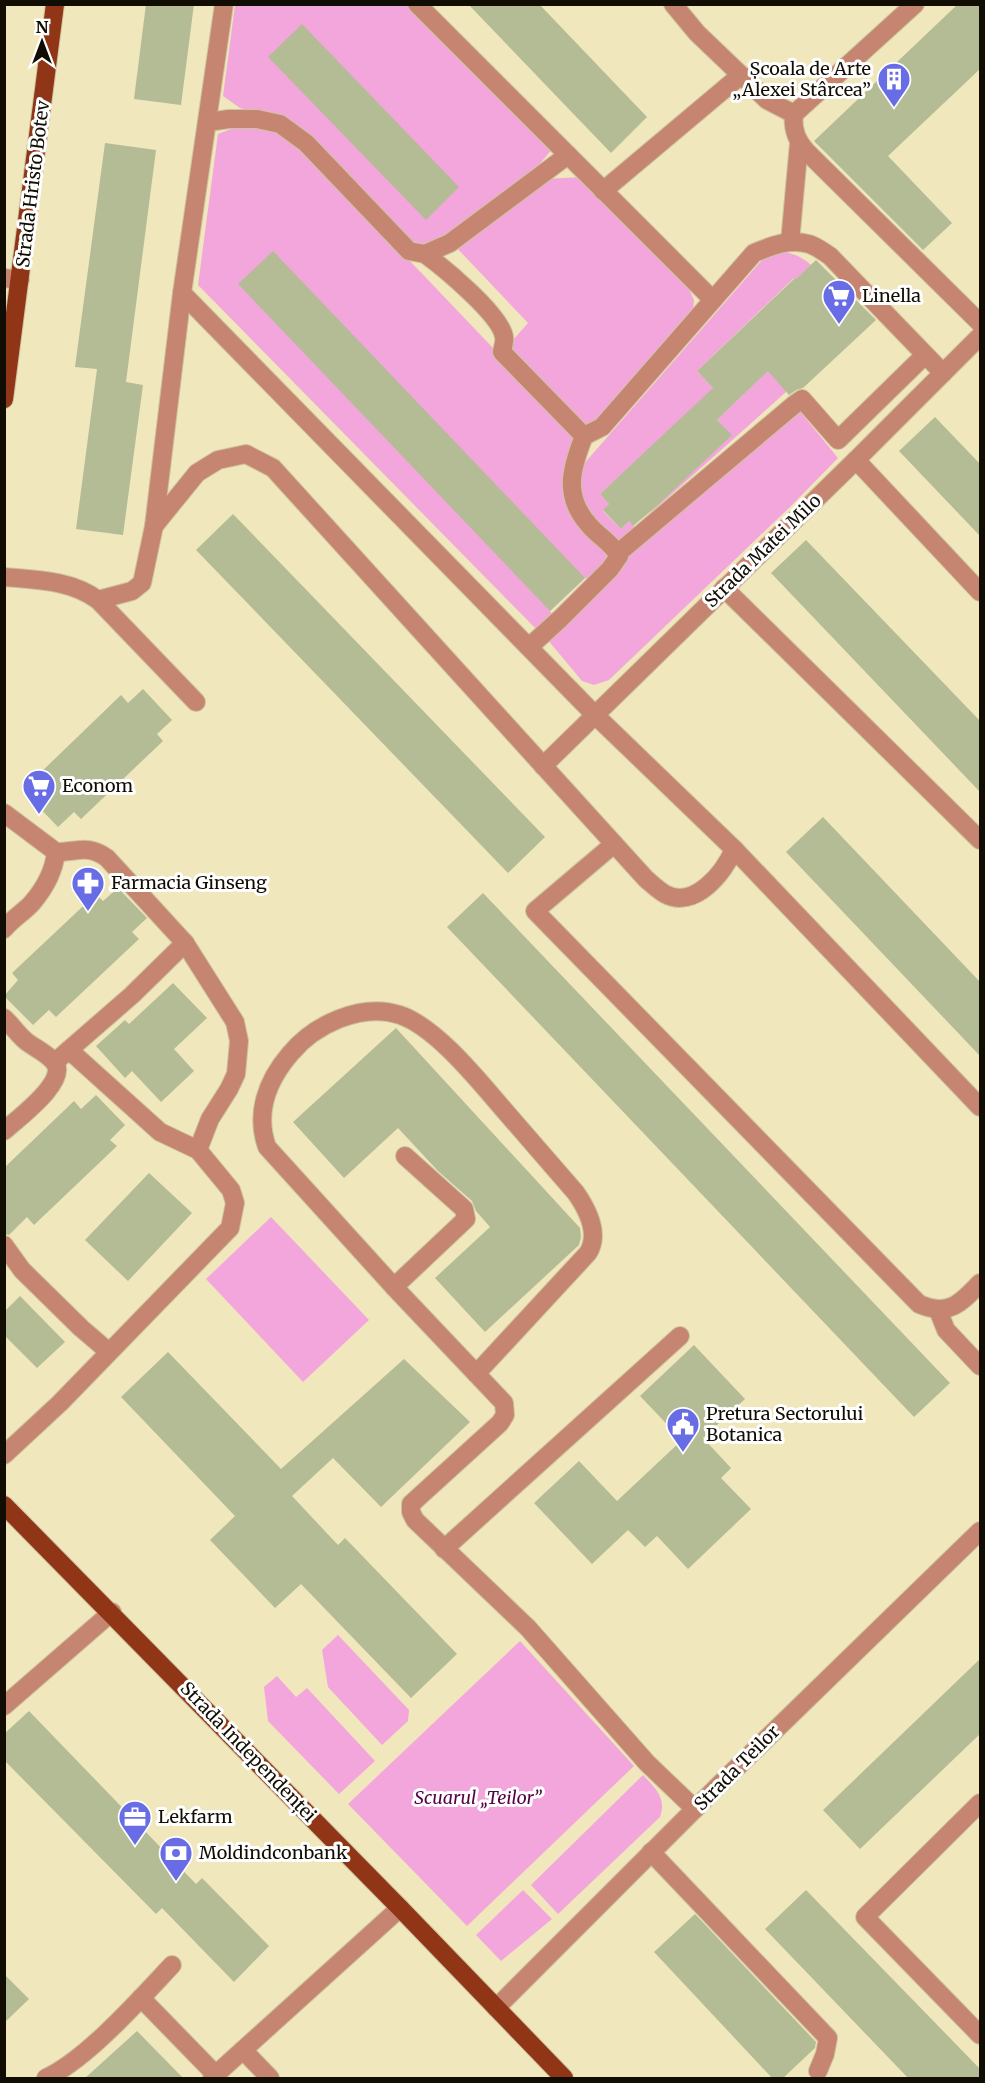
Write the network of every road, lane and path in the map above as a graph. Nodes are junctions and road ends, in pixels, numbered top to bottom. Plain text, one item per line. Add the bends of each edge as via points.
1 (55, 4) edge
2 (224, 4) edge
3 (417, 4) edge
4 (673, 4) edge
5 (915, 4) edge
6 (741, 75) junction
7 (794, 114) junction
8 (208, 122) junction
9 (799, 143) junction
10 (568, 155) junction
11 (603, 191) junction
12 (790, 242) junction
13 (425, 254) junction
14 (12, 278) edge
15 (182, 293) junction
16 (712, 300) junction
17 (981, 323) edge
18 (981, 336) edge
19 (925, 355) junction
20 (943, 373) junction
21 (4, 399) edge
22 (584, 436) junction
23 (856, 460) junction
24 (154, 526) junction
25 (617, 554) junction
26 (4, 577) edge
27 (724, 588) junction
28 (981, 592) edge
29 (98, 600) junction
30 (529, 647) junction
31 (196, 702) dead end
32 (595, 715) junction
33 (543, 766) junction
34 (4, 813) edge
35 (981, 840) edge
36 (614, 844) junction
37 (734, 849) junction
38 (56, 852) junction
39 (4, 929) edge
40 (185, 943) junction
41 (4, 1018) edge
42 (62, 1056) junction
43 (981, 1107) edge
44 (4, 1131) edge
45 (198, 1150) junction
46 (405, 1156) dead end
47 (4, 1245) edge
48 (981, 1282) edge
49 (394, 1287) junction
50 (938, 1310) junction
51 (680, 1336) dead end
52 (109, 1352) junction
53 (981, 1366) edge
54 (476, 1374) junction
55 (4, 1455) edge
56 (4, 1505) edge
57 (981, 1530) edge
58 (444, 1549) junction
59 (112, 1612) junction
60 (4, 1706) edge
61 (981, 1803) edge
62 (695, 1809) junction
63 (651, 1852) junction
64 (400, 1908) junction
65 (172, 1965) dead end
66 (141, 1998) junction
67 (496, 2008) junction
68 (981, 2035) edge
69 (243, 2050) junction
70 (818, 2076) edge
71 (214, 2077) edge
72 (46, 2079) edge
73 (270, 2079) edge
74 (564, 2079) edge

1 - 14 main road, Strada Hristo Botev
2 - 8 street
3 - 10 street
4 - 6 street
5 - 7 street
6 - 7 street via 767,100
6 - 11 street
7 - 9 street via 792,124
8 - 13 street via 257,119 280,124 306,143 409,251
8 - 15 street
9 - 12 street
9 - 17 street
10 - 11 street
10 - 13 street via 450,243
11 - 16 street
12 - 16 street via 754,254
12 - 19 street via 810,244 830,256
13 - 22 street via 488,311 504,336 502,352
14 - 21 main road, Strada Hristo Botev
15 - 24 street
15 - 30 street
16 - 22 street via 602,427
18 - 20 street, Strada Matei Milo
19 - 20 street
19 - 25 street via 838,440 802,399
20 - 23 street, Strada Matei Milo
22 - 25 street via 571,484 575,505 588,525
23 - 27 street, Strada Matei Milo
23 - 28 street
24 - 29 street via 142,583 132,591
24 - 33 street via 197,473 218,459 246,454 273,468
25 - 30 street via 610,569
26 - 29 street via 72,585
27 - 32 street, Strada Matei Milo
27 - 35 street
29 - 31 street
30 - 32 street
32 - 33 street, Strada Matei Milo
32 - 37 street
33 - 36 street
34 - 38 street
36 - 37 street via 646,879 666,895 680,898 714,881
36 - 50 street via 535,911 919,1305
37 - 43 street
38 - 39 street via 50,875 32,903
38 - 40 street via 89,849 107,858
40 - 42 street
40 - 45 street via 235,1022 238,1041 236,1074 210,1119
41 - 42 street via 25,1040
42 - 44 street via 55,1082
42 - 45 street via 160,1132
45 - 52 street via 231,1190 235,1203 230,1228
46 - 49 street via 464,1209 466,1219
47 - 52 street via 22,1270
48 - 50 street via 957,1305
49 - 54 street
49 - 54 street via 271,1154 262,1125 269,1086 299,1043 331,1023 376,1012 414,1022 466,1067 576,1193 590,1221 593,1239 585,1256
50 - 53 street via 946,1330
51 - 58 street
52 - 55 street
54 - 58 street via 504,1403 505,1415 411,1504 415,1520
56 - 59 main road, Strada Independenței
57 - 62 street, Strada Teilor
58 - 62 street via 528,1628 647,1763
59 - 60 street
59 - 64 main road, Strada Independenței
61 - 68 street via 865,1917
62 - 63 street, Strada Teilor
63 - 67 street, Strada Teilor
63 - 70 street via 828,2038
64 - 67 main road, Strada Independenței
64 - 69 street
65 - 66 street
66 - 71 street
66 - 72 street via 87,2049
67 - 74 main road, Strada Independenței
69 - 71 street
69 - 73 street

